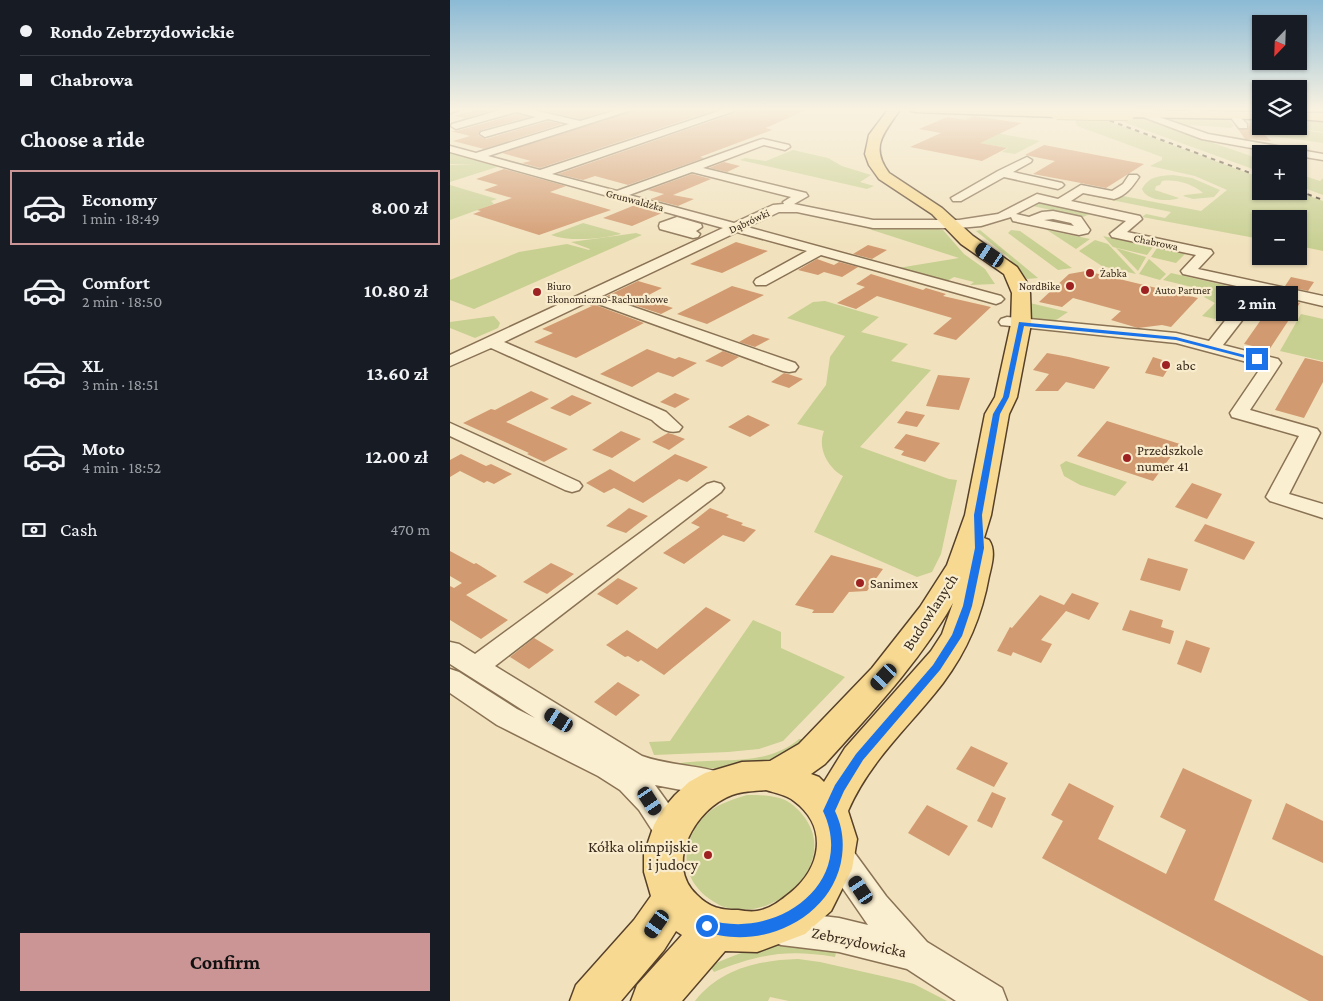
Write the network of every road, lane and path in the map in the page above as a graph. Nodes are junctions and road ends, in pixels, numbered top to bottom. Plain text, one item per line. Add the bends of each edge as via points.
1 (471, 155) edge
2 (480, 155) edge
3 (598, 155) edge
4 (728, 155) edge
5 (882, 155) edge
6 (1309, 155) edge
7 (476, 156) junction
8 (1323, 157) edge
9 (1027, 160) dead end
10 (691, 168) junction
11 (1002, 173) junction
12 (540, 174) junction
13 (1132, 177) dead end
14 (1058, 184) junction
15 (1081, 189) junction
16 (617, 195) junction
17 (957, 198) dead end
18 (1036, 202) junction
19 (1060, 203) junction
20 (787, 207) junction
21 (1017, 218) junction
22 (1031, 221) dead end
23 (950, 224) junction
24 (1002, 225) dead end
25 (735, 227) junction
26 (690, 241) junction
27 (820, 250) junction
28 (761, 282) dead end
29 (1260, 287) junction
30 (589, 296) junction
31 (996, 299) dead end
32 (1323, 301) edge
33 (1014, 323) junction
34 (525, 326) junction
35 (491, 342) junction
36 (1212, 348) junction
37 (450, 361) edge
38 (790, 367) dead end
39 (672, 427) dead end
40 (450, 429) edge
41 (572, 486) dead end
42 (714, 488) dead end
43 (1323, 511) edge
44 (978, 515) junction
45 (450, 651) edge
46 (476, 667) junction
47 (450, 678) edge
48 (774, 776) junction
49 (718, 784) junction
50 (829, 811) junction
51 (670, 831) junction
52 (837, 854) junction
53 (673, 898) junction
54 (773, 927) junction
55 (717, 930) junction
56 (915, 954) junction
57 (592, 1001) edge
58 (654, 1001) edge
59 (989, 1001) edge

1 - 7 street, Grunwaldzka
2 - 7 street
3 - 12 street
4 - 10 street
5 - 23 main road, Budowlanych via 892,175
6 - 8 street
7 - 12 street, Grunwaldzka
9 - 11 street
10 - 16 street
10 - 20 street via 802,196
11 - 14 street
11 - 17 street
12 - 16 street, Grunwaldzka
13 - 15 street via 1127,186 1114,195
14 - 15 street
14 - 18 street
15 - 19 street
16 - 25 street, Grunwaldzka
18 - 19 street, Chabrowa
18 - 21 street
18 - 23 street via 1002,217 977,223
19 - 29 street, Chabrowa via 1136,219 1117,234 1206,253 1188,271
20 - 23 street, Dąbrówki via 872,224
20 - 25 street, Dąbrówki
21 - 22 street
21 - 24 street
23 - 33 main road, Budowlanych via 996,269 1006,284
25 - 26 street, Dąbrówki
25 - 27 street, Grunwaldzka
26 - 30 street, Dąbrówki
26 - 34 street via 670,246 525,312 519,318
27 - 28 street
27 - 31 street, Grunwaldzka
29 - 32 street
29 - 36 street
30 - 34 street, Dąbrówki
30 - 38 street
33 - 36 street via 1176,338
33 - 44 main road, Budowlanych via 1006,397 997,414
34 - 35 street, Dąbrówki
35 - 37 street, Dąbrówki
35 - 39 street via 659,416
36 - 43 street via 1272,363 1239,413 1310,433 1277,497
40 - 41 street
42 - 46 street
44 - 48 main road, Budowlanych via 961,565 941,601 902,655 818,748 804,760
44 - 50 main road, Budowlanych via 980,548 968,606 957,636 937,667 860,757 842,783
45 - 46 street
46 - 49 street via 632,765 660,775
47 - 51 street via 507,717 608,767 636,785
48 - 49 main road via 742,777
48 - 50 main road via 810,790
49 - 51 main road via 693,801
50 - 52 main road via 837,832
51 - 53 main road via 663,868
52 - 54 main road via 830,879 812,903
52 - 56 street, Zebrzydowicka via 874,907
53 - 55 main road via 690,916
53 - 57 main road via 649,935
54 - 55 main road via 750,932
54 - 56 street, Zebrzydowicka via 839,935
55 - 58 main road
56 - 59 street, Zebrzydowicka

